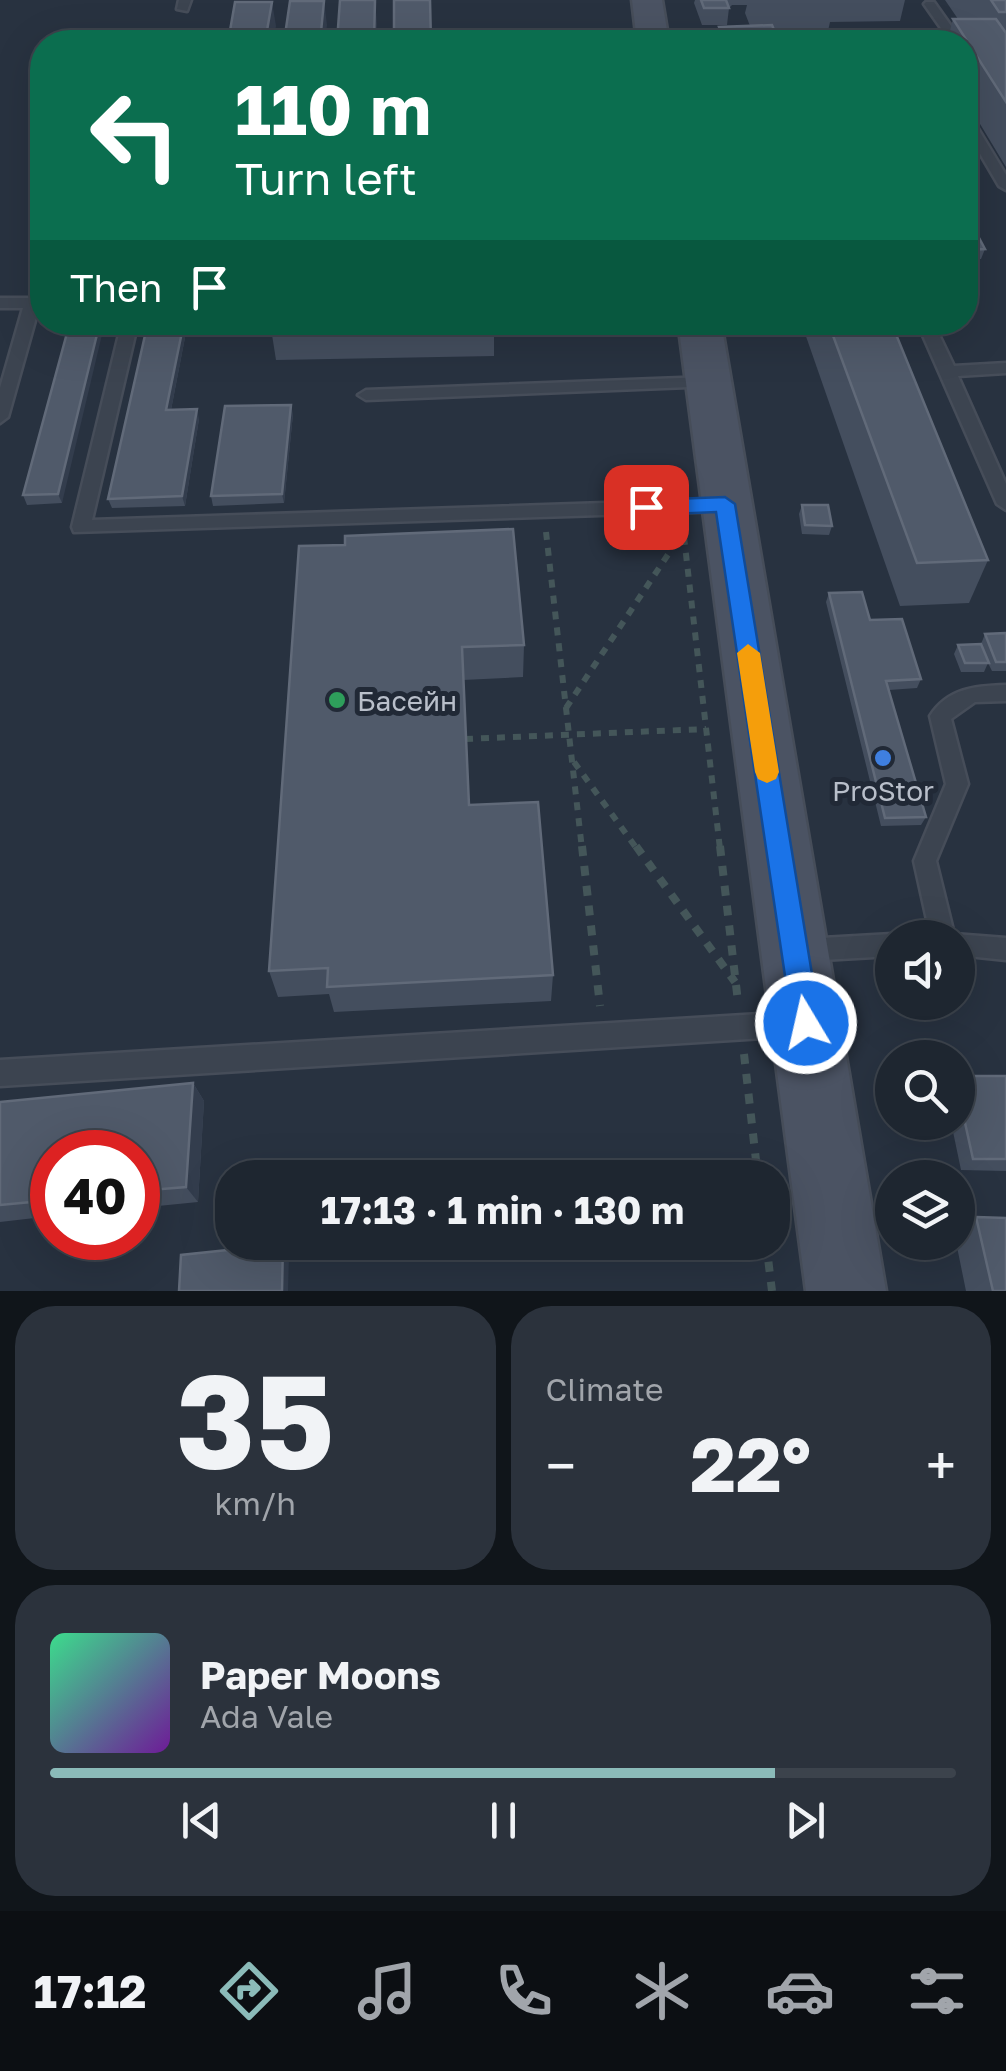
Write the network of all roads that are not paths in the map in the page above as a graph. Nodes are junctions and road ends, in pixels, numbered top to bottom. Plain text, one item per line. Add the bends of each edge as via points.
1 (647, 0) edge
2 (930, 4) dead end
3 (652, 30) edge
4 (948, 30) edge
5 (978, 139) edge
6 (1006, 186) edge
7 (0, 303) edge
8 (30, 303) edge
9 (30, 310) edge
10 (127, 335) edge
11 (701, 335) edge
12 (931, 335) edge
13 (1006, 368) edge
14 (948, 372) junction
15 (708, 382) junction
16 (366, 395) dead end
17 (0, 417) edge
18 (1006, 504) edge
19 (696, 514) junction
20 (1006, 693) edge
21 (939, 920) edge
22 (975, 946) edge
23 (875, 947) edge
24 (1006, 949) edge
25 (795, 950) junction
26 (806, 1023) junction
27 (0, 1073) edge
28 (846, 1291) edge

1 - 3 street
2 - 4 lane
5 - 6 lane
7 - 8 lane
9 - 17 lane
10 - 19 lane via 80,527 544,511
11 - 15 street
12 - 14 lane
13 - 14 lane
14 - 18 lane
15 - 16 lane
15 - 19 street
19 - 25 street
20 - 21 lane via 970,694 940,716 957,784 925,862
22 - 24 lane
23 - 25 lane
25 - 26 street
26 - 27 lane
26 - 28 street

